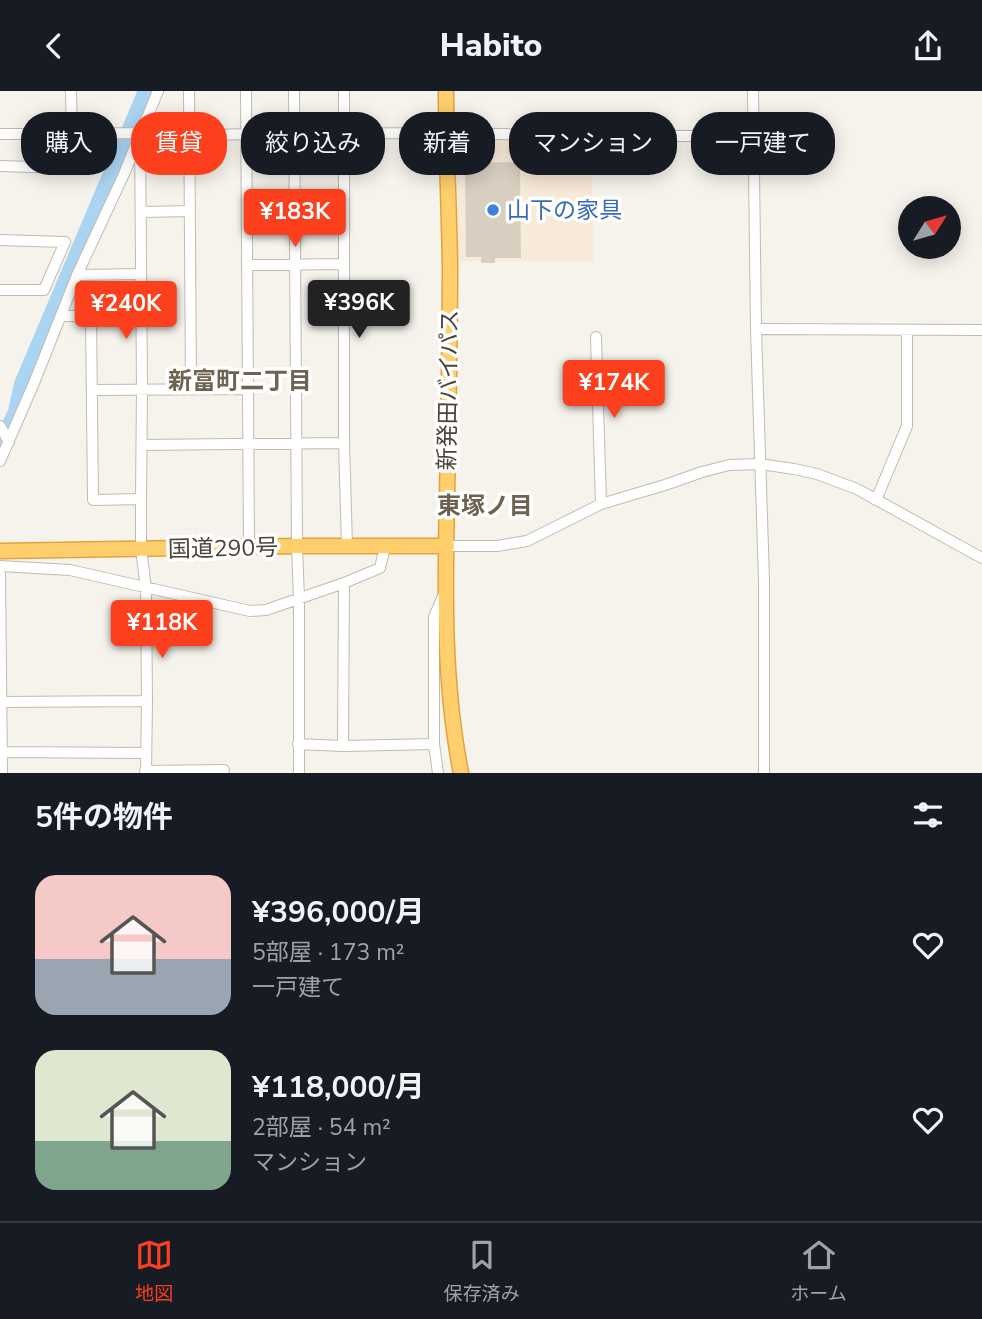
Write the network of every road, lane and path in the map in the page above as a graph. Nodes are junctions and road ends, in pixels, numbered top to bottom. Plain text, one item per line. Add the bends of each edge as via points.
1 (71, 91) edge
2 (158, 91) edge
3 (190, 91) edge
4 (246, 91) edge
5 (294, 91) edge
6 (344, 91) edge
7 (446, 91) edge
8 (753, 91) edge
9 (70, 112) edge
10 (148, 112) edge
11 (190, 112) edge
12 (246, 112) edge
13 (294, 112) edge
14 (344, 112) edge
15 (446, 112) edge
16 (753, 112) edge
17 (0, 134) edge
18 (21, 134) edge
19 (495, 134) edge
20 (691, 137) edge
21 (131, 152) edge
22 (0, 166) edge
23 (21, 166) edge
24 (140, 175) edge
25 (190, 175) edge
26 (246, 175) edge
27 (294, 175) edge
28 (344, 175) edge
29 (447, 175) edge
30 (754, 175) edge
31 (190, 211) junction
32 (142, 212) junction
33 (0, 240) edge
34 (344, 264) junction
35 (247, 265) junction
36 (294, 265) junction
37 (141, 274) junction
38 (77, 275) junction
39 (0, 290) edge
40 (62, 316) junction
41 (756, 329) junction
42 (907, 330) junction
43 (982, 330) edge
44 (596, 337) dead end
45 (142, 388) junction
46 (191, 388) junction
47 (247, 389) junction
48 (93, 390) junction
49 (0, 426) edge
50 (9, 442) junction
51 (344, 443) junction
52 (247, 444) junction
53 (296, 444) junction
54 (142, 445) junction
55 (0, 461) edge
56 (760, 464) junction
57 (141, 499) junction
58 (876, 500) junction
59 (601, 504) junction
60 (297, 546) junction
61 (347, 546) junction
62 (447, 546) junction
63 (249, 547) junction
64 (385, 547) junction
65 (141, 549) junction
66 (0, 551) edge
67 (982, 558) edge
68 (0, 566) edge
69 (0, 574) edge
70 (344, 583) junction
71 (146, 588) junction
72 (446, 590) junction
73 (299, 599) junction
74 (147, 701) junction
75 (1, 702) edge
76 (298, 744) junction
77 (434, 744) junction
78 (343, 745) junction
79 (2, 753) junction
80 (145, 753) junction
81 (224, 770) dead end
82 (146, 772) edge
83 (2, 773) edge
84 (299, 773) edge
85 (438, 773) edge
86 (461, 773) edge
87 (764, 773) edge

1 - 9 street
2 - 10 street
3 - 11 street
4 - 12 street
5 - 13 street
6 - 14 street
7 - 15 highway, 新発田バイパス
8 - 16 street
17 - 18 street
19 - 20 street
21 - 38 street
22 - 23 street
24 - 32 street
25 - 31 street
26 - 35 street
27 - 36 street
28 - 34 street
29 - 62 highway, 新発田バイパス
30 - 41 street
31 - 32 street
31 - 46 street
32 - 37 street
33 - 39 street via 65,242 44,290
34 - 36 street
34 - 51 street
35 - 36 street
35 - 47 street
36 - 53 street
37 - 38 street
37 - 45 street
38 - 40 street
40 - 48 street via 91,316
40 - 50 street
41 - 42 street
41 - 56 street
42 - 43 street
42 - 58 street via 907,426
44 - 59 street
45 - 46 street
45 - 48 street
45 - 54 street
46 - 47 street
47 - 52 street
48 - 57 street via 93,500
49 - 50 street
50 - 55 street
51 - 53 street
51 - 61 street
52 - 53 street
52 - 54 street
52 - 63 street
53 - 60 street
54 - 57 street
56 - 58 street via 817,474
56 - 59 street via 729,465
56 - 87 street
57 - 65 street
58 - 67 street
59 - 62 street via 527,541
60 - 61 highway, 国道290号
60 - 63 highway, 国道290号
60 - 73 street
61 - 64 highway, 国道290号
62 - 64 highway, 国道290号
62 - 72 highway, 新発田バイパス
63 - 65 highway, 国道290号
64 - 70 street via 380,568
65 - 66 highway, 国道290号
65 - 71 street
68 - 71 street via 70,570
69 - 75 street
70 - 73 street
70 - 78 street
71 - 73 street via 250,611
71 - 74 street
72 - 77 street via 433,617
72 - 86 highway, 新発田バイパス via 450,697
73 - 76 street
74 - 75 street
74 - 80 street
75 - 79 street
76 - 78 street
76 - 84 street
77 - 78 street
77 - 85 street
79 - 80 street
79 - 83 street
80 - 82 street
81 - 82 street

